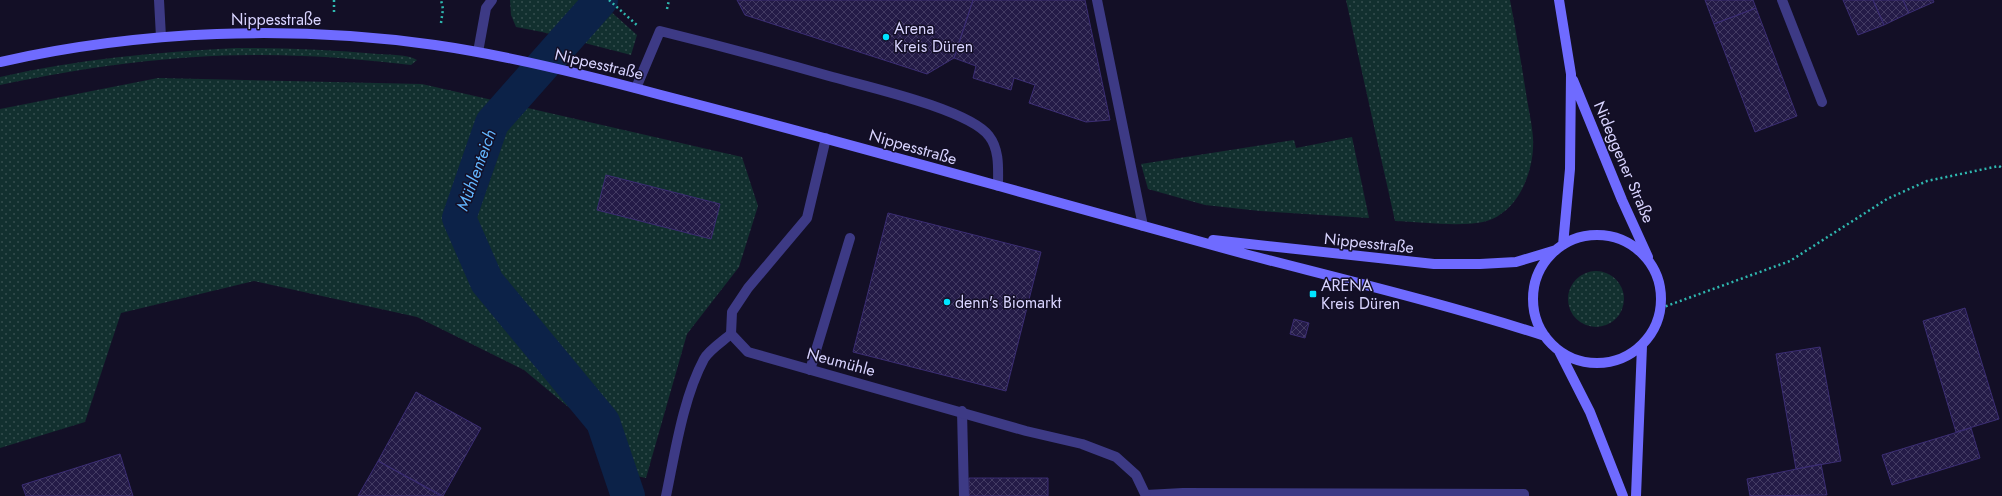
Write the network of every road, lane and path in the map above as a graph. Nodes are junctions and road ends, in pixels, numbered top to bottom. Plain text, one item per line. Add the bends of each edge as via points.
1 (159, 0) edge
2 (492, 0) edge
3 (609, 0) edge
4 (1097, 0) edge
5 (1559, 0) edge
6 (1782, 0) edge
7 (636, 25) dead end
8 (161, 37) junction
9 (478, 52) junction
10 (0, 62) edge
11 (1571, 74) junction
12 (636, 88) junction
13 (1822, 102) dead end
14 (826, 138) junction
15 (2002, 168) edge
16 (998, 186) junction
17 (1143, 226) junction
18 (1177, 236) junction
19 (850, 238) dead end
20 (1559, 247) junction
21 (1650, 261) junction
22 (1661, 308) junction
23 (731, 334) junction
24 (1545, 336) junction
25 (1642, 346) junction
26 (1559, 351) junction
27 (810, 370) junction
28 (962, 411) junction
29 (666, 496) edge
30 (964, 496) edge
31 (1146, 496) edge
32 (1524, 496) edge
33 (1623, 496) edge
34 (1636, 496) edge

1 - 8 street
2 - 9 street via 486,8
3 - 7 path
4 - 17 street
5 - 11 street, Nideggener Straße
6 - 13 street
8 - 9 street, Nippesstraße via 270,33 335,35 399,40
8 - 10 street, Nippesstraße via 34,54
9 - 12 street, Nippesstraße
11 - 20 street, Nideggener Straße via 1570,169
11 - 21 street, Nideggener Straße via 1622,200
12 - 14 street, Nippesstraße
12 - 16 street via 660,31 769,59 922,102 975,124 990,136 997,156
14 - 16 street, Nippesstraße
14 - 23 street via 807,218 748,288 732,312
15 - 22 path via 1999,166 1927,181 1887,199 1790,260
16 - 17 street, Nippesstraße
17 - 18 street, Nippesstraße
18 - 20 street, Nippesstraße via 1434,264 1516,262
18 - 24 street, Nippesstraße via 1486,317
19 - 27 street
20 - 21 street via 1585,236 1609,236 1632,244
20 - 24 street via 1541,268 1533,290 1535,314
21 - 22 street via 1660,283
22 - 25 street via 1655,328
23 - 27 street, Neumühle via 748,352
23 - 29 street via 704,358 679,434
24 - 26 street
25 - 26 street via 1616,360 1586,362
25 - 34 street
26 - 33 street via 1590,412
27 - 28 street, Neumühle
28 - 30 street
28 - 31 street, Neumühle via 1026,431 1082,444 1116,457 1136,475
31 - 32 street via 1217,493

